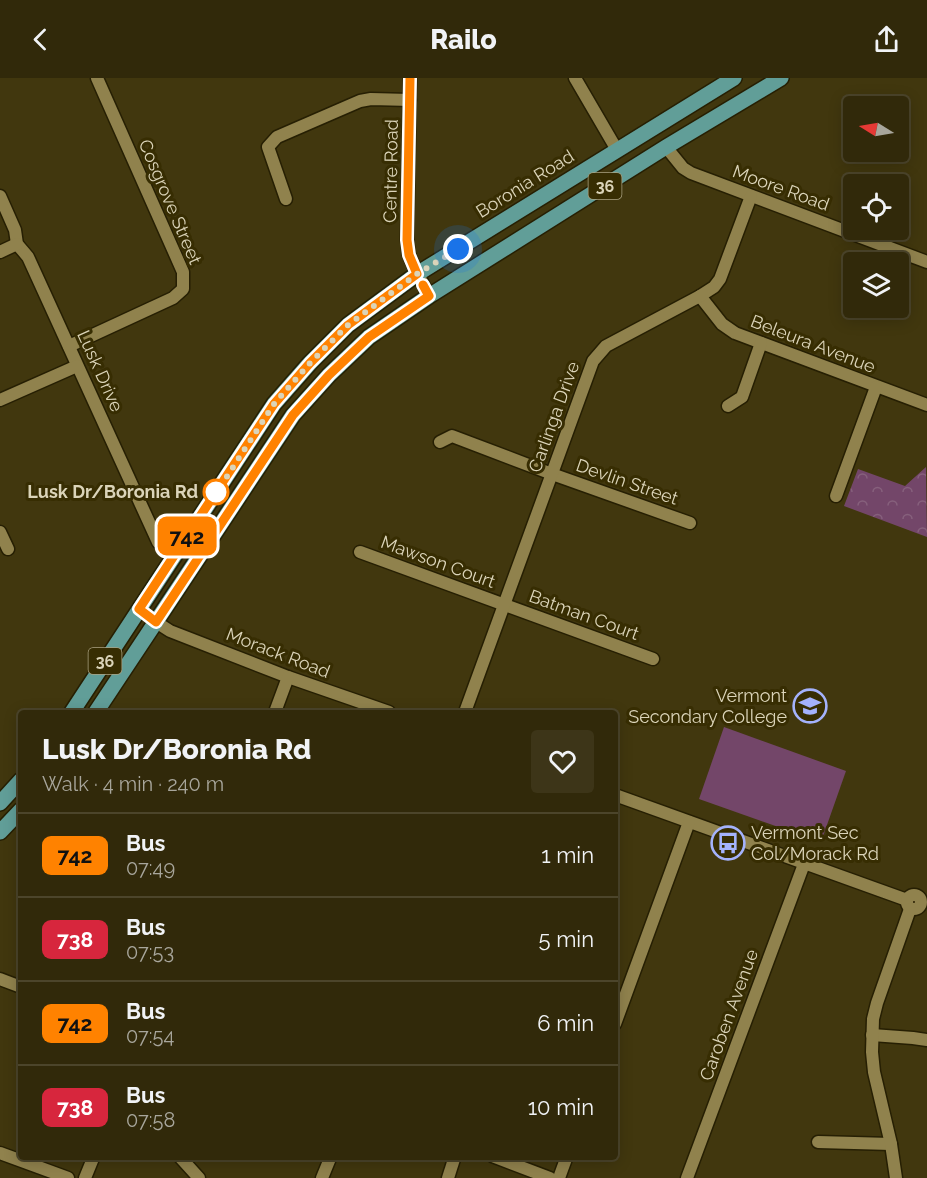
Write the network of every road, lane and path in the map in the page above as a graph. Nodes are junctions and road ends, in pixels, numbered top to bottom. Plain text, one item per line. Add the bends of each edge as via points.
1 (97, 78) edge
2 (410, 78) edge
3 (575, 78) edge
4 (734, 78) edge
5 (781, 78) edge
6 (410, 100) junction
7 (666, 147) junction
8 (617, 150) junction
9 (0, 196) edge
10 (751, 196) junction
11 (286, 199) dead end
12 (17, 244) junction
13 (0, 252) edge
14 (927, 262) edge
15 (417, 274) junction
16 (429, 296) junction
17 (700, 296) junction
18 (761, 343) junction
19 (69, 346) junction
20 (78, 366) junction
21 (876, 387) junction
22 (0, 400) edge
23 (927, 405) edge
24 (728, 406) dead end
25 (440, 442) dead end
26 (552, 474) junction
27 (836, 496) dead end
28 (690, 523) dead end
29 (0, 532) edge
30 (8, 549) dead end
31 (360, 552) dead end
32 (176, 554) junction
33 (193, 565) junction
34 (504, 605) junction
35 (139, 609) junction
36 (156, 622) junction
37 (652, 659) dead end
38 (288, 677) junction
39 (73, 710) edge
40 (97, 710) edge
41 (276, 710) edge
42 (383, 710) edge
43 (466, 710) edge
44 (18, 783) edge
45 (618, 796) edge
46 (0, 803) edge
47 (18, 813) edge
48 (689, 822) junction
49 (0, 832) edge
50 (804, 864) junction
51 (916, 906) edge
52 (0, 979) edge
53 (18, 986) edge
54 (618, 1016) edge
55 (872, 1035) junction
56 (927, 1040) edge
57 (818, 1142) dead end
58 (891, 1144) junction
59 (0, 1153) edge
60 (18, 1160) edge
61 (19, 1160) edge
62 (92, 1160) edge
63 (183, 1160) edge
64 (329, 1160) edge
65 (454, 1160) edge
66 (503, 1160) edge
67 (566, 1160) edge
68 (68, 1178) edge
69 (85, 1178) edge
70 (199, 1178) edge
71 (322, 1178) edge
72 (448, 1178) edge
73 (550, 1178) edge
74 (559, 1178) edge
75 (687, 1178) edge
76 (897, 1178) edge

1 - 19 street, Cosgrove Street via 183,272 183,289 173,298
2 - 6 street, Centre Road
3 - 8 street
4 - 8 main road, Boronia Road / 36
5 - 7 main road, 36
6 - 11 street via 360,101 277,137 268,147
6 - 15 street, Centre Road via 407,240
7 - 10 street, Moore Road via 683,168
7 - 16 main road, 36
8 - 15 main road, Boronia Road / 36
9 - 12 street, Lusk Drive
10 - 14 street, Moore Road
10 - 17 street, Carlinga Drive via 720,279
12 - 13 street
12 - 19 street, Lusk Drive via 28,257
15 - 16 street, Centre Road
15 - 32 main road, Boronia Road / 36 via 348,325 274,404
16 - 33 main road, 36 via 369,337 293,415
17 - 18 street, Beleura Avenue via 728,329
17 - 26 street, Carlinga Drive via 606,346 593,361
18 - 21 street, Beleura Avenue
18 - 24 street via 742,397
19 - 20 street, Lusk Drive
20 - 22 street
20 - 32 street, Lusk Drive via 158,542
21 - 23 street, Beleura Avenue
21 - 27 street
25 - 26 street, Devlin Street via 452,436
26 - 28 street, Devlin Street
26 - 34 street, Carlinga Drive
29 - 30 street
31 - 34 street, Mawson Court
32 - 33 main road
32 - 35 main road, Boronia Road / 36
33 - 36 main road, 36
34 - 37 street, Batman Court
34 - 43 street, Carlinga Drive
35 - 36 main road
35 - 39 main road, Boronia Road / 36
36 - 38 street, Morack Road
36 - 40 main road, 36
38 - 41 street
38 - 42 street, Morack Road
44 - 46 main road
45 - 48 street
47 - 49 main road
48 - 50 street
48 - 54 street
50 - 51 street
50 - 75 street, Caroben Avenue
51 - 55 street via 877,1003
52 - 53 street
55 - 56 street
55 - 58 street via 874,1072
57 - 58 street
58 - 76 street
59 - 60 street
61 - 68 street
62 - 69 street
63 - 70 street
64 - 71 street
65 - 72 street
66 - 73 street
67 - 74 street

